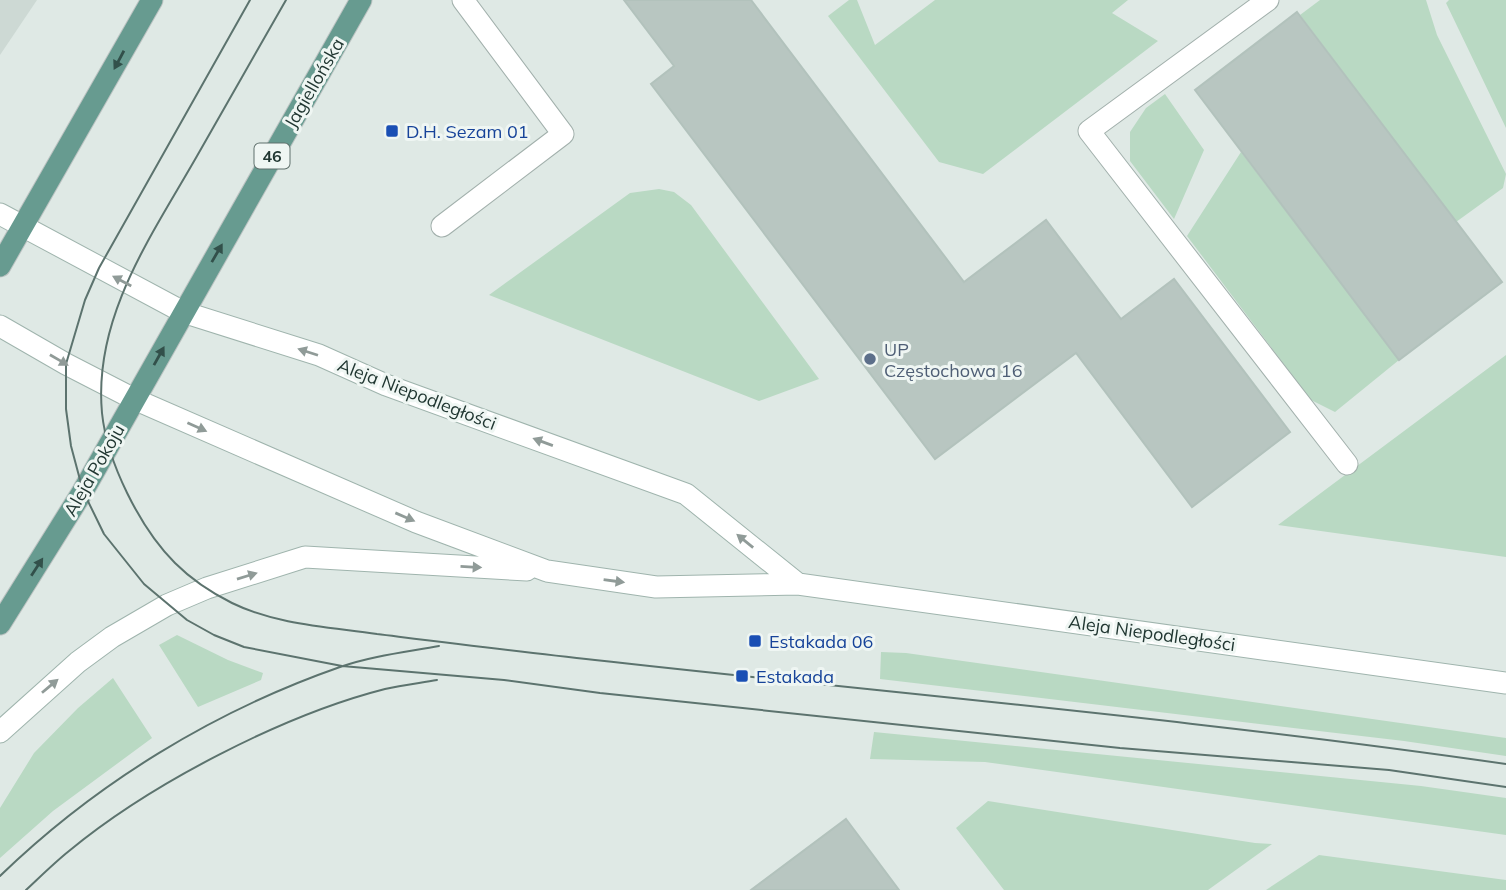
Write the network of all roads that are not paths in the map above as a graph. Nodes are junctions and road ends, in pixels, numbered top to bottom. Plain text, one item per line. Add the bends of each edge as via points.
1 (152, 0) edge
2 (361, 0) edge
3 (463, 0) edge
4 (1268, 0) edge
5 (0, 214) edge
6 (442, 226) dead end
7 (21, 227) junction
8 (0, 266) edge
9 (183, 312) junction
10 (0, 326) edge
11 (134, 399) junction
12 (1347, 464) dead end
13 (547, 571) junction
14 (798, 584) junction
15 (0, 624) edge
16 (1506, 683) edge
17 (0, 732) edge

1 -> 7 main road
9 -> 2 main road, Jagiellońska / 46
3 - 6 street via 563,134
4 - 12 street via 1089,131
5 - 7 street, Aleja Niepodległości
7 - 8 main road
9 -> 7 street, Aleja Niepodległości
11 -> 9 main road, Aleja Pokoju / 46
14 -> 9 street, Aleja Niepodległości via 686,494 386,385 319,355
10 -> 11 street, Aleja Niepodległości
11 -> 13 street, Aleja Niepodległości via 416,522
15 -> 11 main road, Aleja Pokoju / 46 via 83,492
13 -> 14 street, Aleja Niepodległości via 656,587
17 -> 13 street via 78,662 134,624 207,588 305,557
14 - 16 street, Aleja Niepodległości

